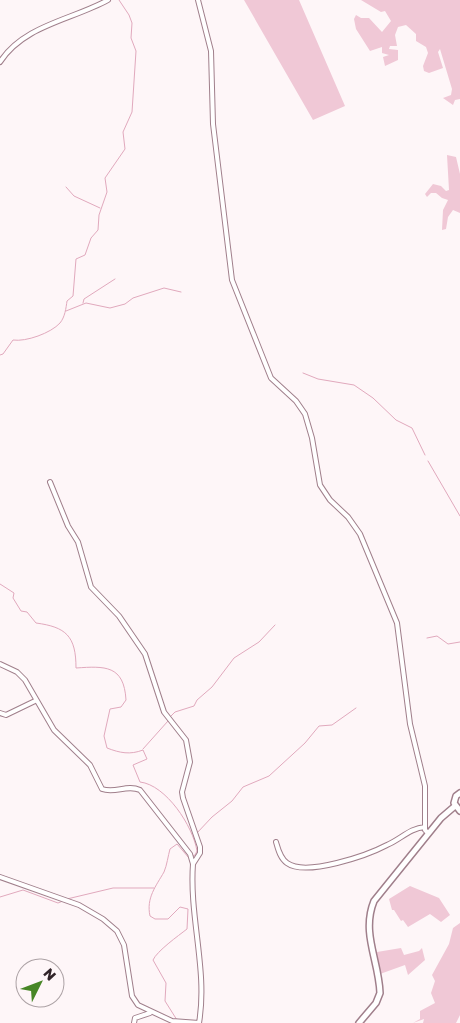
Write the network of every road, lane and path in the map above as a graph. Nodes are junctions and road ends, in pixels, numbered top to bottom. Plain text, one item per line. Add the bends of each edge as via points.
1 (108, 0) edge
2 (198, 0) edge
3 (0, 62) edge
4 (50, 482) dead end
5 (0, 664) edge
6 (36, 701) junction
7 (0, 713) edge
8 (460, 793) edge
9 (455, 806) junction
10 (460, 811) edge
11 (425, 828) junction
12 (428, 833) junction
13 (276, 842) dead end
14 (193, 864) junction
15 (0, 877) edge
16 (150, 1013) junction
17 (134, 1023) edge
18 (199, 1023) edge
19 (359, 1023) edge

1 - 3 street via 87,12 50,23 15,44
2 - 11 street via 210,51 213,124 232,280 271,378 305,414 320,485 360,534 397,623 410,724 425,786
4 - 14 street via 78,542 91,587 129,629 146,654 154,686 169,719 186,740 190,754 189,773 182,792 200,853
5 - 6 street via 21,675
6 - 7 street via 6,714
6 - 14 street via 58,736 90,765 102,789 111,791 132,787 140,790 191,856
8 - 9 main road via 454,799
9 - 10 main road
9 - 12 main road
11 - 12 street
11 - 13 street via 413,829 388,846 336,864 290,864 280,854
12 - 19 main road via 379,893 371,910 369,935 380,994
14 - 18 street via 202,995
15 - 16 street via 92,912 117,931 127,955 132,996
16 - 17 street via 135,1018
16 - 18 street via 174,1022

